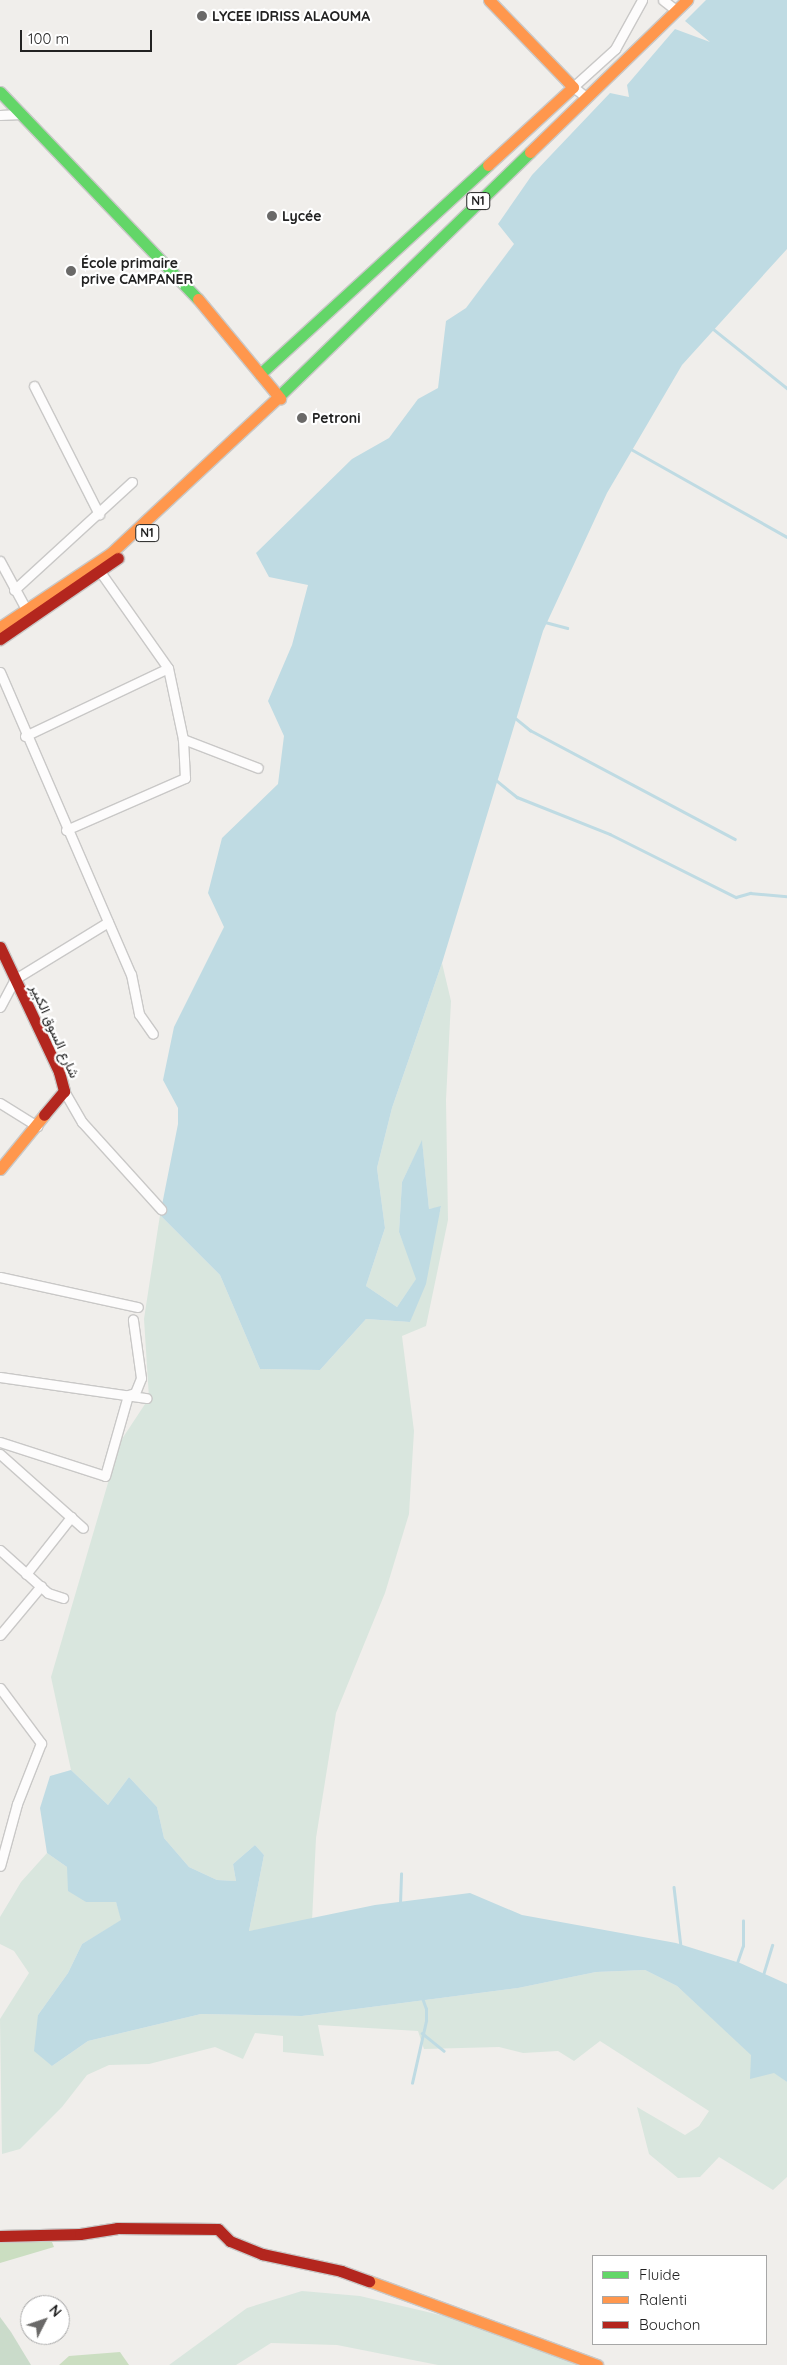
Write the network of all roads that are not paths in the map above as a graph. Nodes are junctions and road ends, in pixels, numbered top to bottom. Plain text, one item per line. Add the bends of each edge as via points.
1 (489, 0) edge
2 (642, 0) edge
3 (662, 0) edge
4 (686, 0) edge
5 (676, 10) junction
6 (573, 87) junction
7 (0, 92) edge
8 (586, 97) junction
9 (21, 114) junction
10 (0, 115) edge
11 (260, 374) junction
12 (34, 386) dead end
13 (276, 401) junction
14 (132, 482) dead end
15 (99, 514) junction
16 (0, 561) edge
17 (101, 573) junction
18 (14, 590) junction
19 (26, 611) junction
20 (0, 627) edge
21 (0, 639) edge
22 (168, 668) junction
23 (0, 672) edge
24 (25, 736) junction
25 (183, 739) junction
26 (258, 768) dead end
27 (66, 830) junction
28 (108, 922) junction
29 (0, 947) edge
30 (16, 979) junction
31 (0, 1007) edge
32 (153, 1034) dead end
33 (64, 1091) junction
34 (0, 1103) edge
35 (37, 1126) junction
36 (0, 1169) edge
37 (161, 1209) dead end
38 (0, 1277) edge
39 (138, 1307) dead end
40 (133, 1320) dead end
41 (0, 1377) edge
42 (128, 1395) junction
43 (146, 1398) dead end
44 (0, 1442) edge
45 (0, 1454) edge
46 (71, 1517) junction
47 (83, 1528) dead end
48 (0, 1550) edge
49 (26, 1574) junction
50 (41, 1586) junction
51 (63, 1598) dead end
52 (0, 1635) edge
53 (0, 1688) edge
54 (0, 1866) edge
55 (0, 2236) edge
56 (597, 2365) edge

1 - 6 main road
2 - 6 street via 615,49
3 - 5 street
4 - 5 main road, N1
5 - 8 main road, N1
6 - 8 street
6 - 11 main road
7 - 9 main road
8 - 13 main road, N1
9 - 10 street
9 - 11 main road via 216,318
11 - 13 main road
12 - 15 street
13 - 17 main road, N1 via 264,420 177,506
13 - 19 main road, N1 via 111,553
14 - 15 street
15 - 18 street
16 - 18 street
17 - 21 main road, N1
17 - 22 street
18 - 19 street
19 - 20 main road, N1
22 - 24 street
22 - 25 street
23 - 24 street
24 - 27 street
25 - 26 street
25 - 27 street via 185,778
27 - 28 street
28 - 30 street
28 - 32 street via 131,974 140,1014
29 - 30 main road, شارع السوق الكبير
30 - 31 street
30 - 33 main road, شارع السوق الكبير via 59,1072
33 - 35 main road, شارع السوق الكبير
33 - 37 street via 82,1122
34 - 35 street
35 - 36 main road, شارع السوق الكبير
38 - 39 street
40 - 42 street via 141,1378 135,1393
41 - 42 street
42 - 43 street
42 - 44 street via 105,1476
45 - 46 street
46 - 47 street
46 - 49 street
48 - 49 street
49 - 50 street
50 - 51 street
50 - 52 street
53 - 54 street via 41,1743 17,1804
55 - 56 main road via 80,2234 124,2228 218,2229 230,2241 262,2254 341,2271

